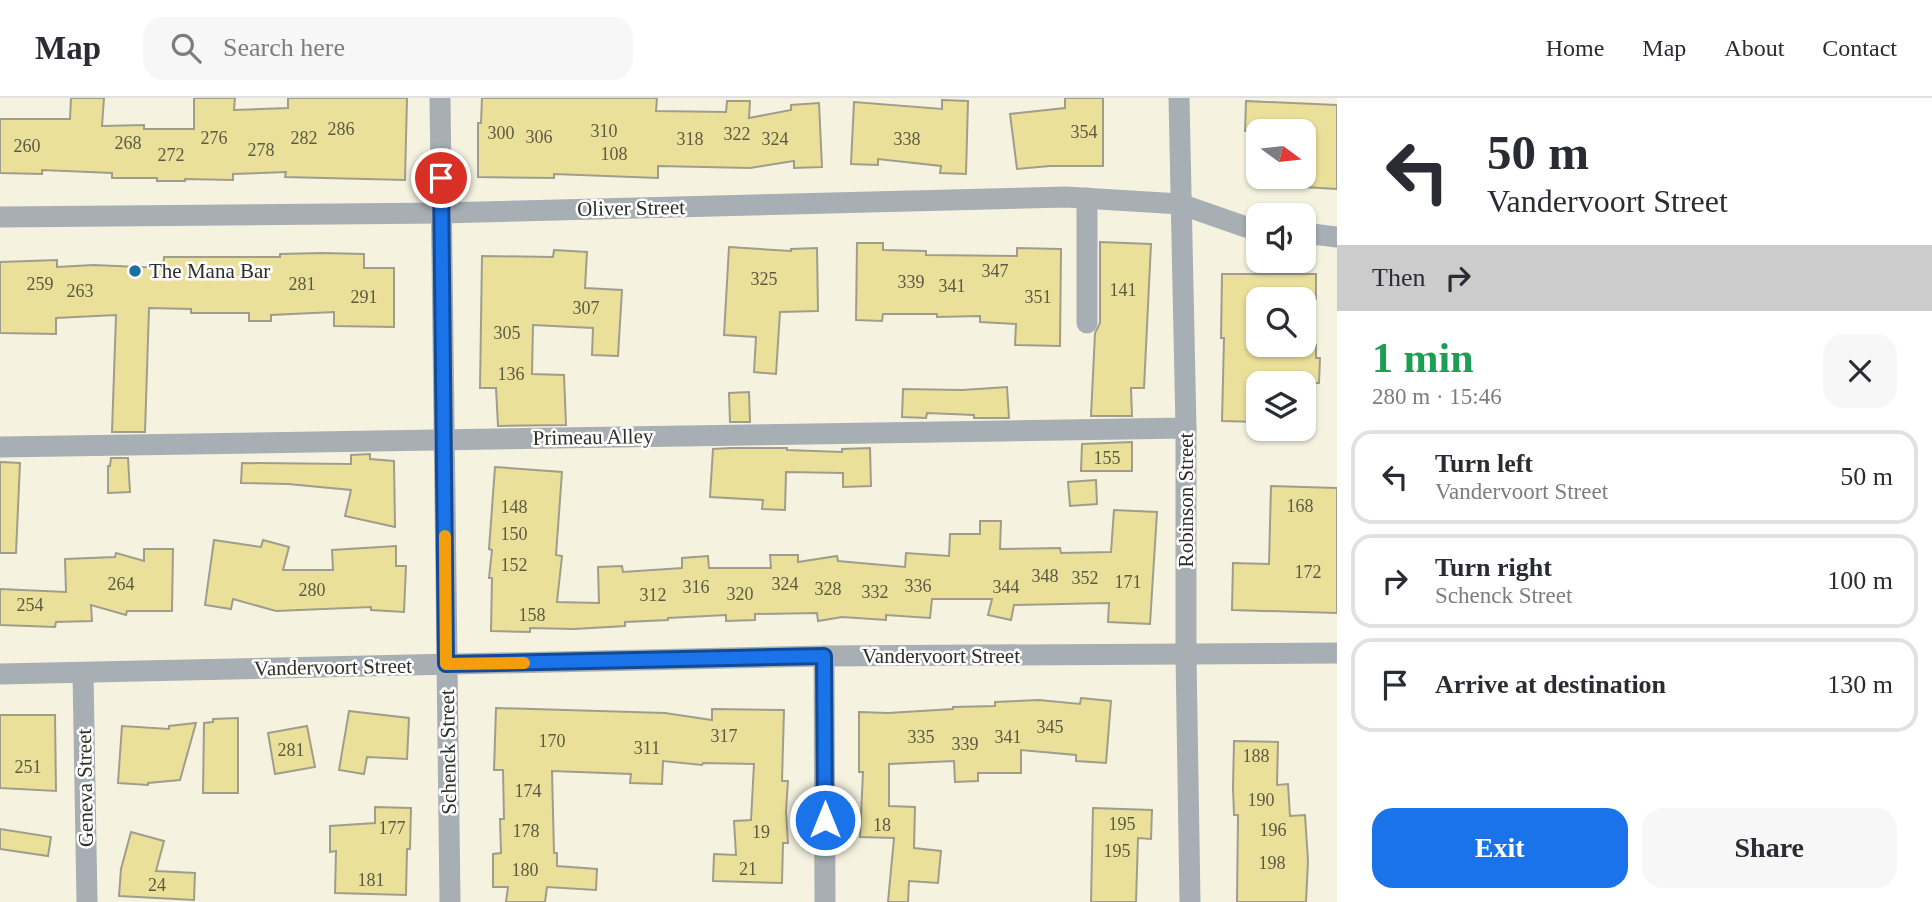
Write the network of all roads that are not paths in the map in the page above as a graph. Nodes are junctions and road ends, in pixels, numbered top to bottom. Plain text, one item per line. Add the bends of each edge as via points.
1 (440, 98) edge
2 (1180, 98) edge
3 (1087, 198) junction
4 (1181, 204) junction
5 (442, 212) junction
6 (0, 217) edge
7 (1246, 227) edge
8 (1316, 234) edge
9 (1337, 237) edge
10 (1087, 323) dead end
11 (1186, 429) junction
12 (443, 439) junction
13 (0, 447) edge
14 (1337, 653) edge
15 (1186, 655) junction
16 (824, 656) junction
17 (446, 664) junction
18 (83, 673) junction
19 (0, 674) edge
20 (87, 902) edge
21 (450, 902) edge
22 (825, 902) edge
23 (1190, 902) edge

1 - 5 street, Schenck Street
2 - 4 street, Robinson Street
3 - 4 street, Oliver Street
3 - 5 street, Oliver Street
3 - 10 street
4 - 7 street, Oliver Street
4 - 11 street, Robinson Street
5 - 6 street, Oliver Street
5 - 12 street, Schenck Street
8 - 9 street
11 - 12 street, Primeau Alley
11 - 15 street, Robinson Street
12 - 13 street, Primeau Alley
12 - 17 street, Schenck Street
14 - 15 street, Vandervoort Street
15 - 16 street, Vandervoort Street
15 - 23 street, Robinson Street
16 - 17 street, Vandervoort Street
16 - 22 street
17 - 18 street, Vandervoort Street
17 - 21 street, Schenck Street
18 - 19 street, Vandervoort Street
18 - 20 street, Geneva Street

